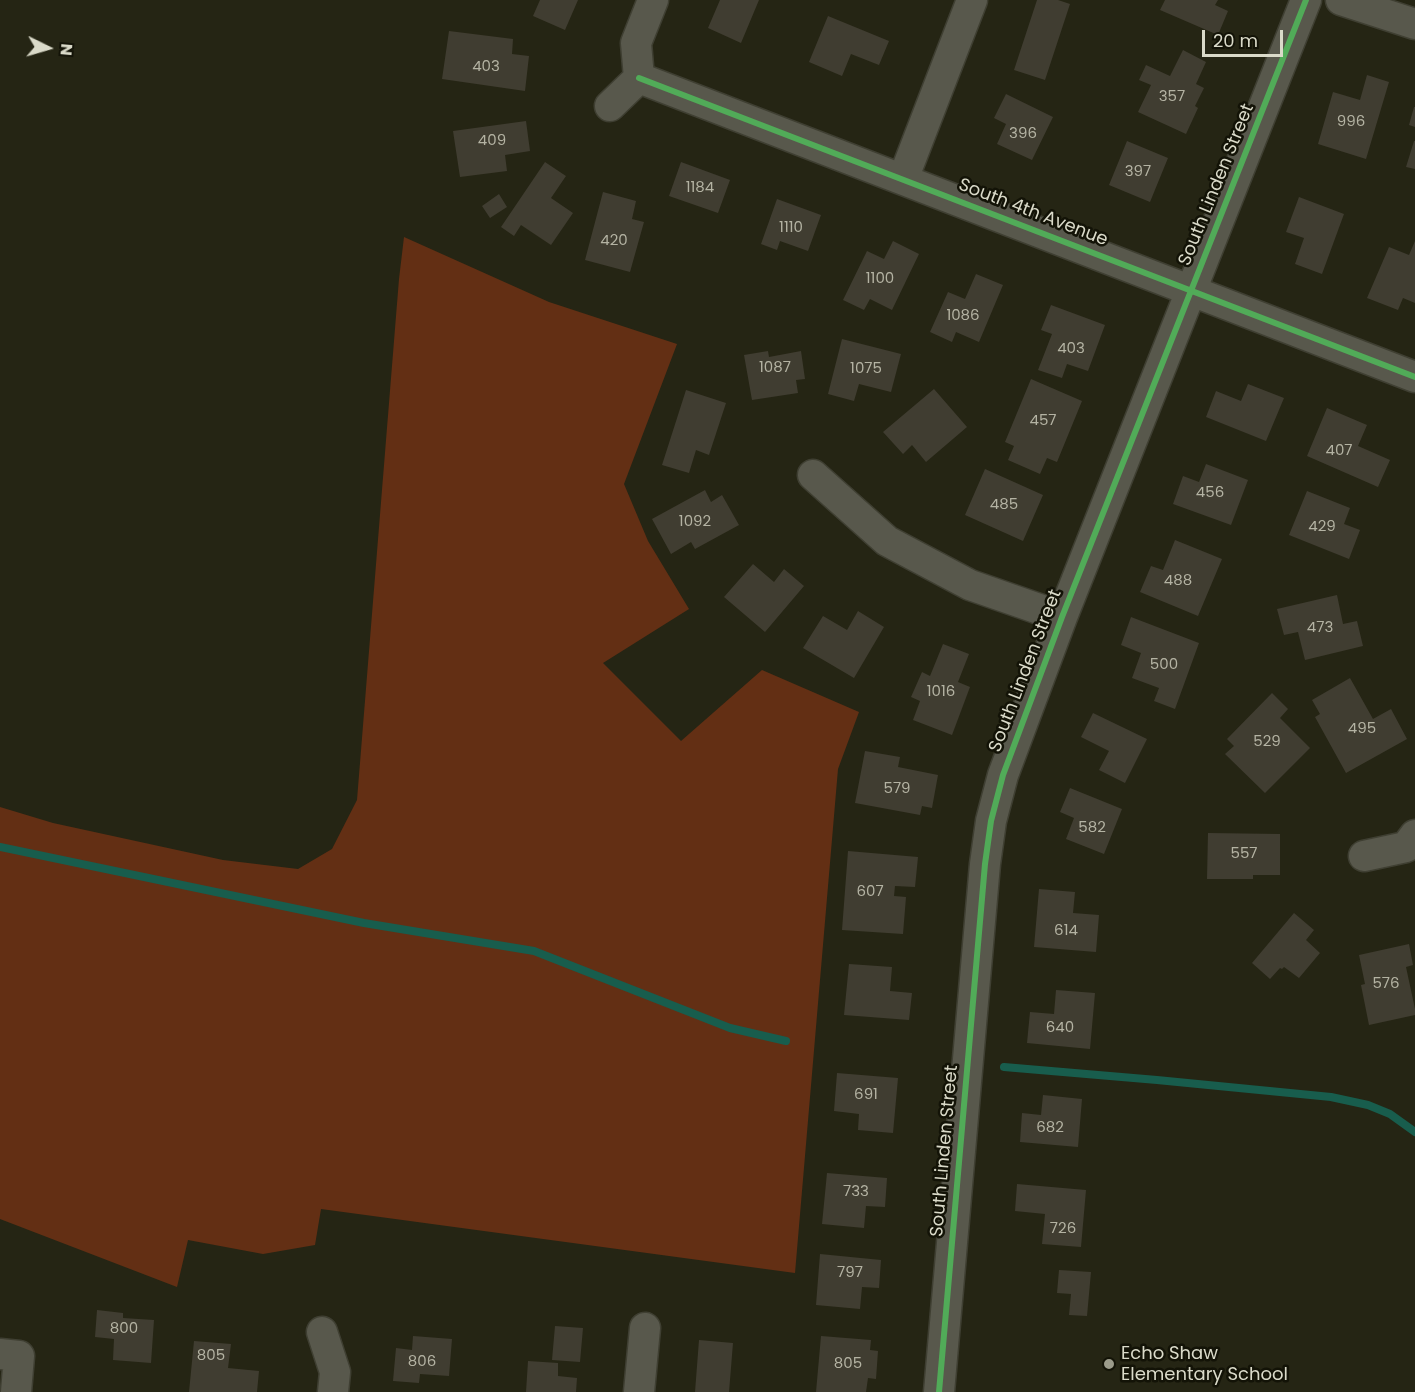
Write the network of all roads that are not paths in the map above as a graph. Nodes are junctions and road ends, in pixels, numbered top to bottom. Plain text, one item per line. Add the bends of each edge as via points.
1 (653, 0) edge
2 (972, 0) edge
3 (1306, 0) edge
4 (1341, 0) edge
5 (1415, 24) edge
6 (639, 78) junction
7 (610, 106) dead end
8 (903, 179) junction
9 (1191, 291) junction
10 (1415, 377) edge
11 (813, 475) dead end
12 (1062, 616) junction
13 (1415, 835) edge
14 (1364, 856) dead end
15 (645, 1328) dead end
16 (322, 1332) dead end
17 (9, 1355) edge
18 (16, 1392) edge
19 (333, 1392) edge
20 (639, 1392) edge
21 (939, 1392) edge

1 - 6 street via 636,43
2 - 8 street
3 - 9 street, South Linden Street
4 - 5 street
6 - 7 street
6 - 8 street, South 4th Avenue
8 - 9 street, South 4th Avenue
9 - 10 street, South 4th Avenue
9 - 12 street, South Linden Street
11 - 12 street via 887,541 970,585
12 - 21 street, South Linden Street via 1002,775 991,821
13 - 14 street via 1406,847
15 - 20 street
16 - 19 street via 335,1372
17 - 18 street

